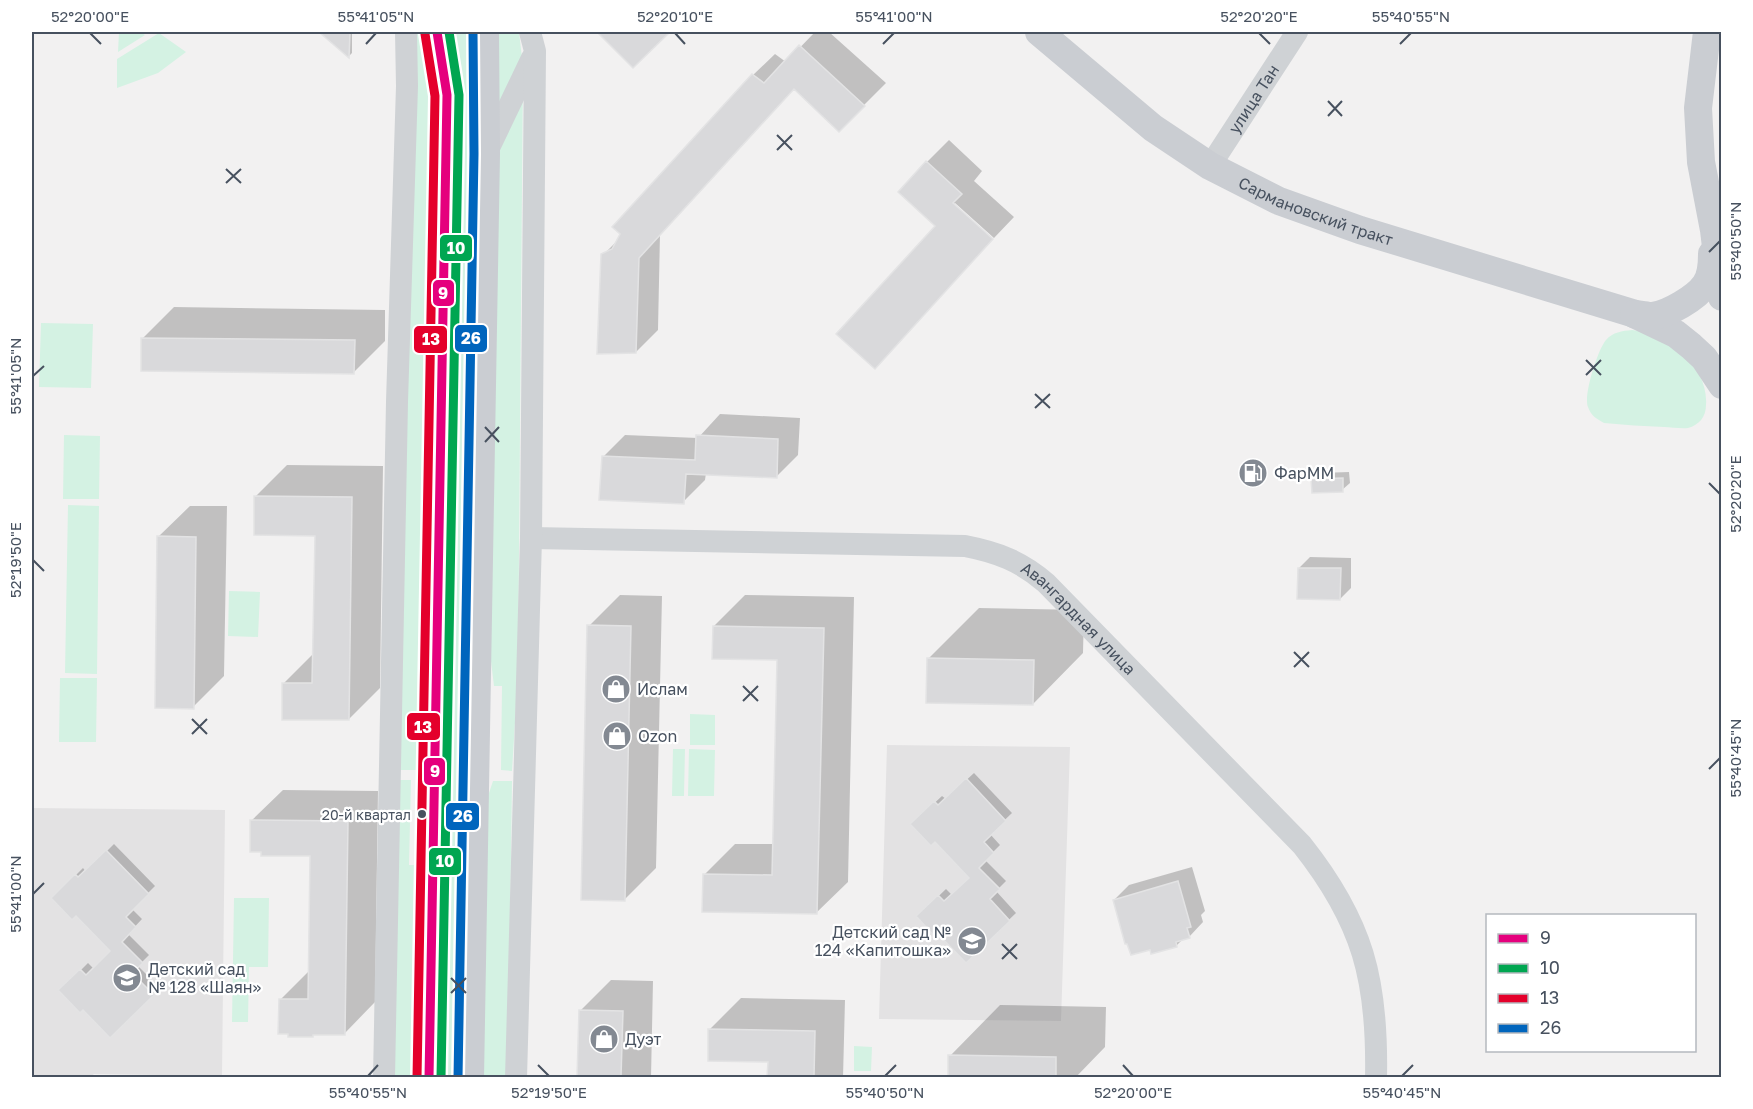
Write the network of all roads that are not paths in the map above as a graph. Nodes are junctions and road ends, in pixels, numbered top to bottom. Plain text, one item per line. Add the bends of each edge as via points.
1 (406, 32) edge
2 (437, 32) edge
3 (485, 32) edge
4 (1039, 32) edge
5 (1297, 32) edge
6 (1707, 32) edge
7 (533, 41) edge
8 (1722, 68) edge
9 (1698, 108) junction
10 (486, 154) junction
11 (1210, 166) junction
12 (1714, 230) junction
13 (1722, 297) edge
14 (1632, 314) junction
15 (1722, 386) edge
16 (531, 538) junction
17 (384, 1077) edge
18 (429, 1077) edge
19 (470, 1077) edge
20 (516, 1077) edge
21 (1376, 1077) edge

1 - 17 street
2 - 18 main road via 447,95
3 - 10 main road
4 - 11 main road, Сармановский тракт via 1153,128
5 - 11 street, улица Тан
6 - 9 main road
7 - 10 street
7 - 16 street
8 - 9 main road
9 - 12 main road via 1701,162
10 - 19 main road
11 - 14 main road, Сармановский тракт via 1279,201 1360,230
12 - 13 main road
12 - 14 main road, Сармановский тракт via 1706,285 1677,306 1653,316
14 - 15 main road, Сармановский тракт via 1676,334 1704,358
16 - 20 street
16 - 21 street, Авангардная улица via 965,546 990,551 1026,567 1302,845 1324,872 1355,931 1372,986

